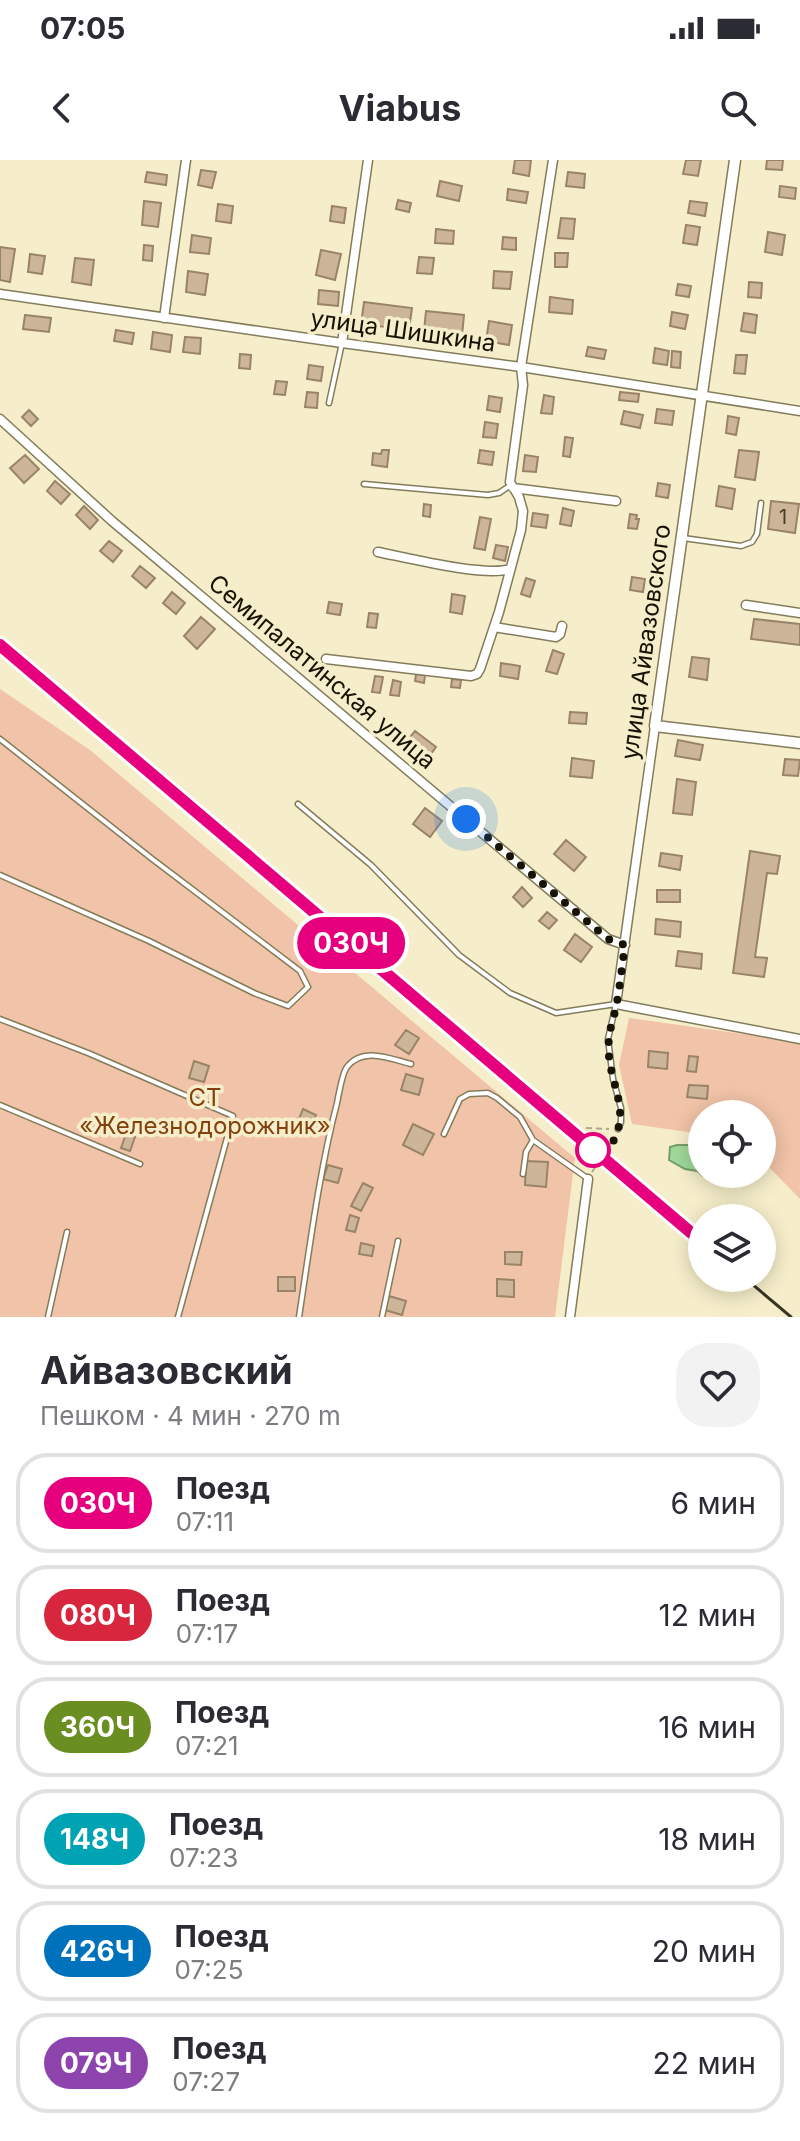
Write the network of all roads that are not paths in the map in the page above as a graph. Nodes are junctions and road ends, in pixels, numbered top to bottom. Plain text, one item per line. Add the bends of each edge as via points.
1 (186, 160) edge
2 (368, 160) edge
3 (553, 160) edge
4 (735, 160) edge
5 (0, 294) edge
6 (164, 318) junction
7 (342, 343) junction
8 (521, 367) junction
9 (700, 396) junction
10 (329, 403) dead end
11 (800, 411) edge
12 (0, 419) edge
13 (364, 484) dead end
14 (512, 487) junction
15 (616, 501) dead end
16 (761, 503) dead end
17 (681, 538) junction
18 (378, 552) dead end
19 (510, 569) junction
20 (746, 605) dead end
21 (800, 613) edge
22 (562, 626) dead end
23 (494, 627) junction
24 (326, 659) dead end
25 (655, 726) junction
26 (0, 739) edge
27 (800, 743) edge
28 (298, 804) dead end
29 (0, 875) edge
30 (625, 945) junction
31 (616, 1004) junction
32 (0, 1019) edge
33 (800, 1039) edge
34 (411, 1064) dead end
35 (0, 1105) edge
36 (618, 1129) road end
37 (444, 1134) dead end
38 (533, 1140) junction
39 (140, 1164) dead end
40 (523, 1174) dead end
41 (588, 1179) joint
42 (67, 1232) dead end
43 (398, 1241) dead end
44 (48, 1317) edge
45 (178, 1317) edge
46 (299, 1317) edge
47 (382, 1317) edge
48 (570, 1317) edge

1 - 6 street
2 - 7 street
3 - 8 street
4 - 9 street, улица Айвазовского
5 - 6 street, улица Шишкина
6 - 7 street, улица Шишкина
7 - 8 street, улица Шишкина
7 - 10 lane
8 - 9 street, улица Шишкина
8 - 14 street
9 - 11 street, улица Шишкина
9 - 17 street, улица Айвазовского
12 - 30 street, Семипалатинская улица via 112,521 608,939
13 - 14 lane via 488,495
14 - 15 street
14 - 19 street via 523,511
16 - 17 lane via 752,542 741,546
17 - 25 street, улица Айвазовского
18 - 19 street via 478,569
19 - 23 street
20 - 21 street
22 - 23 street via 556,637
23 - 24 street via 477,674
25 - 27 street
25 - 30 street, улица Айвазовского
26 - 29 lane via 300,971 308,987 288,1006
28 - 31 lane via 371,865 459,955 510,993 556,1013
30 - 31 street, улица Айвазовского
31 - 33 street
31 - 36 lane, улица Айвазовского via 608,1039 621,1108
32 - 45 lane via 233,1116
34 - 46 lane via 376,1055 363,1056 347,1067 330,1128
35 - 39 lane
37 - 38 lane via 460,1099 479,1092 497,1098 520,1117
38 - 40 lane
38 - 41 lane
41 - 48 street
42 - 44 lane
43 - 47 lane

